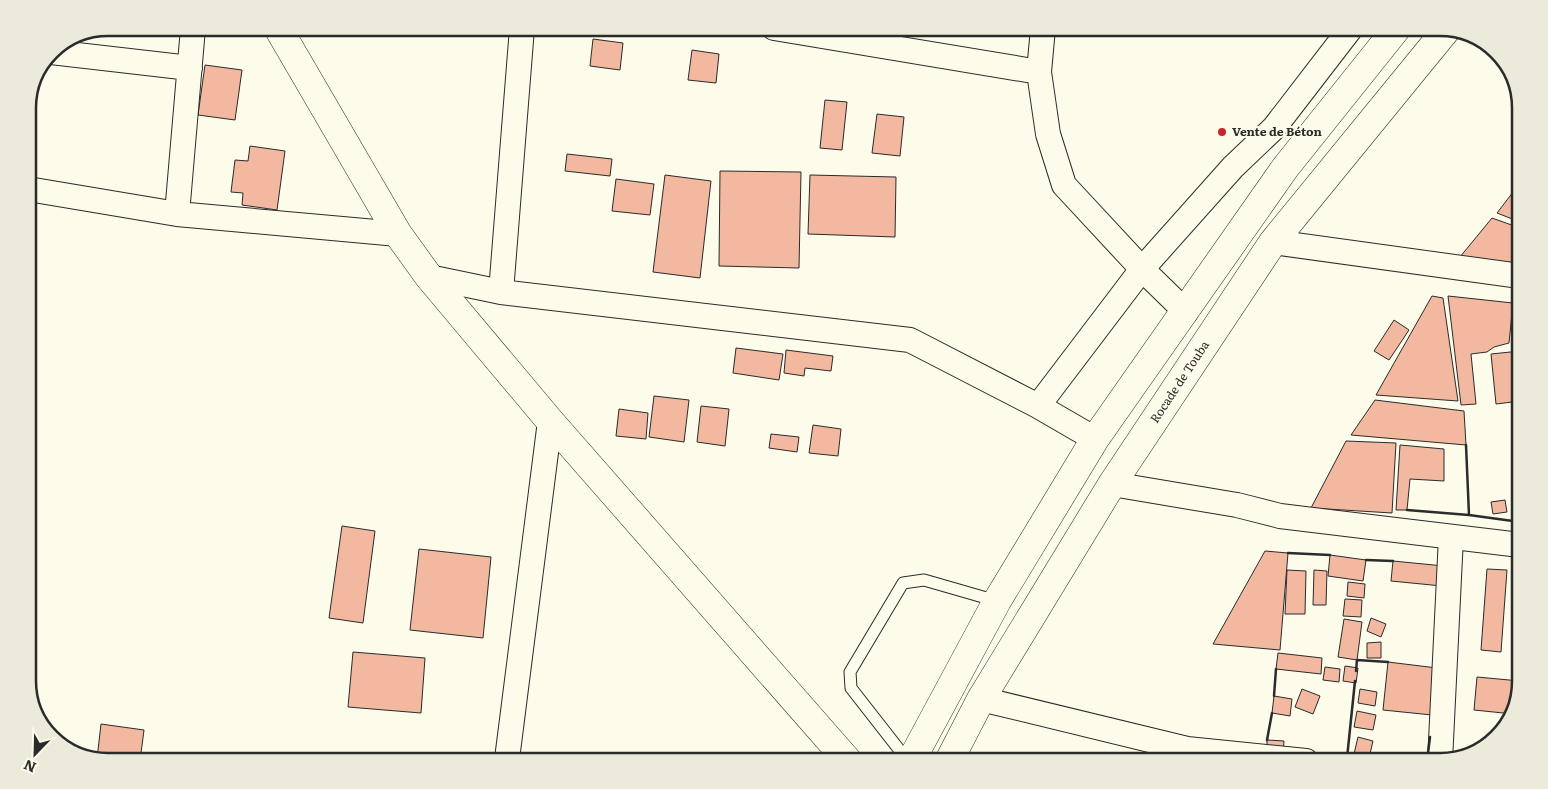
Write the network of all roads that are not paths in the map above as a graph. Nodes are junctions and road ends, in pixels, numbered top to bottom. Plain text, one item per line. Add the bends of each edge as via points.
1 (192, 36) edge
2 (283, 36) edge
3 (521, 36) edge
4 (822, 36) edge
5 (1042, 36) edge
6 (1345, 36) edge
7 (1391, 36) edge
8 (1441, 36) edge
9 (62, 53) edge
10 (190, 68) junction
11 (1039, 72) junction
12 (36, 189) edge
13 (177, 214) junction
14 (398, 234) junction
15 (1273, 242) junction
16 (1142, 269) junction
17 (1512, 275) edge
18 (430, 277) junction
19 (501, 292) junction
20 (1186, 312) junction
21 (1038, 406) junction
22 (550, 420) junction
23 (1095, 439) junction
24 (1112, 484) junction
25 (1452, 537) junction
26 (1512, 544) edge
27 (997, 601) junction
28 (981, 699) junction
29 (508, 753) edge
30 (840, 753) edge
31 (903, 753) edge
32 (915, 753) edge
33 (954, 753) edge
34 (1224, 753) edge
35 (1440, 753) edge

1 - 10 street
2 - 14 main road
3 - 19 street
4 - 11 street
5 - 11 street
6 - 16 street via 1274,128 1233,167
7 - 20 main road via 1285,168
8 - 15 main road, Rocade de Touba
9 - 10 street
10 - 13 street
11 - 16 street via 1048,134 1064,185
12 - 13 street
13 - 14 street
14 - 18 main road
15 - 17 street
15 - 24 main road, Rocade de Touba
16 - 20 street
16 - 21 street
18 - 19 street
18 - 22 main road
19 - 21 street via 910,340
20 - 23 main road
21 - 23 street
22 - 29 street
22 - 30 main road
23 - 27 main road
24 - 25 street via 1237,505 1280,516
24 - 28 main road, Rocade de Touba
25 - 26 street
25 - 35 street
27 - 31 lane via 924,580 903,583 850,672 851,688
27 - 32 main road
28 - 33 main road, Rocade de Touba
28 - 34 street via 1187,749

